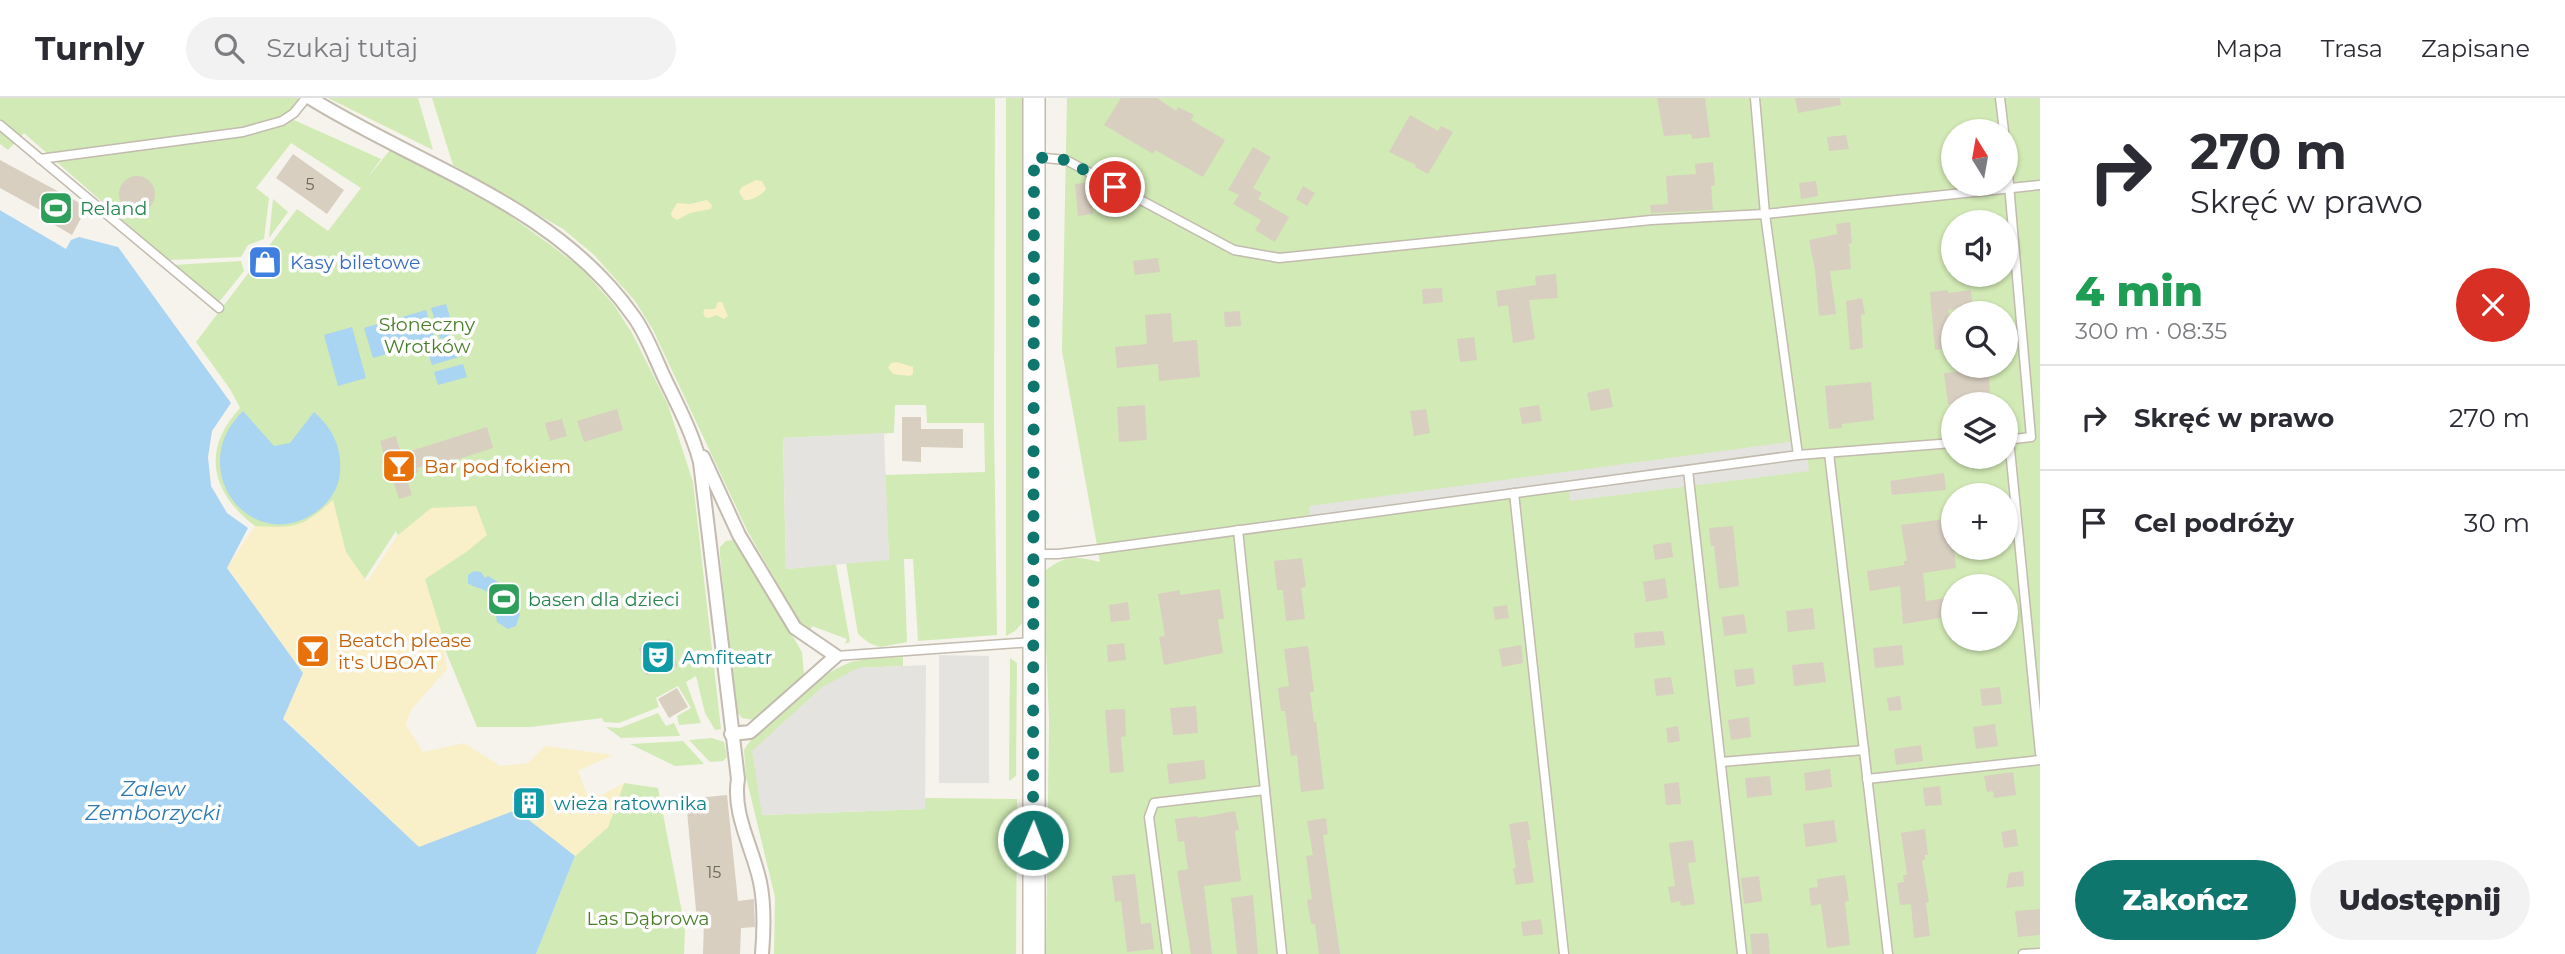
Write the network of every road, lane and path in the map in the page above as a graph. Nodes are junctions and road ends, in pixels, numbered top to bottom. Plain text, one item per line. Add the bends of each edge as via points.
1 (308, 98) edge
2 (1034, 98) edge
3 (1755, 98) edge
4 (2000, 98) edge
5 (2003, 119) edge
6 (0, 125) edge
7 (1034, 157) junction
8 (40, 159) junction
9 (2040, 185) edge
10 (2018, 186) edge
11 (1941, 195) edge
12 (2011, 196) edge
13 (1765, 214) junction
14 (219, 308) dead end
15 (2018, 438) edge
16 (694, 441) junction
17 (1941, 444) edge
18 (1829, 453) junction
19 (1798, 455) junction
20 (2010, 469) edge
21 (1688, 470) junction
22 (1514, 493) junction
23 (1238, 530) junction
24 (1034, 554) junction
25 (1033, 642) junction
26 (836, 656) junction
27 (732, 734) junction
28 (1864, 750) junction
29 (2040, 753) edge
30 (2040, 760) edge
31 (1721, 762) junction
32 (1867, 779) junction
33 (1265, 790) junction
34 (2040, 953) edge
35 (762, 954) edge
36 (1034, 954) edge
37 (1167, 954) edge
38 (1282, 954) edge
39 (1564, 954) edge
40 (1742, 954) edge
41 (1888, 954) edge
42 (2023, 954) edge

1 - 8 lane via 282,121 243,132
1 - 16 street via 514,208 585,261 634,317
2 - 7 street
3 - 13 lane
4 - 5 lane
6 - 8 lane
7 - 13 lane via 1066,160 1234,250 1279,258 1651,220
7 - 24 street
8 - 14 lane
9 - 10 lane
11 - 13 lane
12 - 15 lane via 2031,437
13 - 19 lane
16 - 26 street via 739,535 794,628
16 - 27 street
17 - 18 lane
18 - 19 lane
18 - 28 lane
19 - 21 lane
20 - 29 lane
21 - 22 lane
21 - 31 lane
22 - 23 lane
22 - 39 lane
23 - 24 lane
23 - 33 lane
24 - 25 street
25 - 26 lane
25 - 36 street
26 - 27 street via 750,732
27 - 35 street via 739,807 763,900
28 - 31 lane
28 - 32 lane
30 - 32 lane
31 - 40 lane
32 - 41 lane
33 - 37 lane via 1154,803 1149,817
33 - 38 lane
34 - 42 lane

